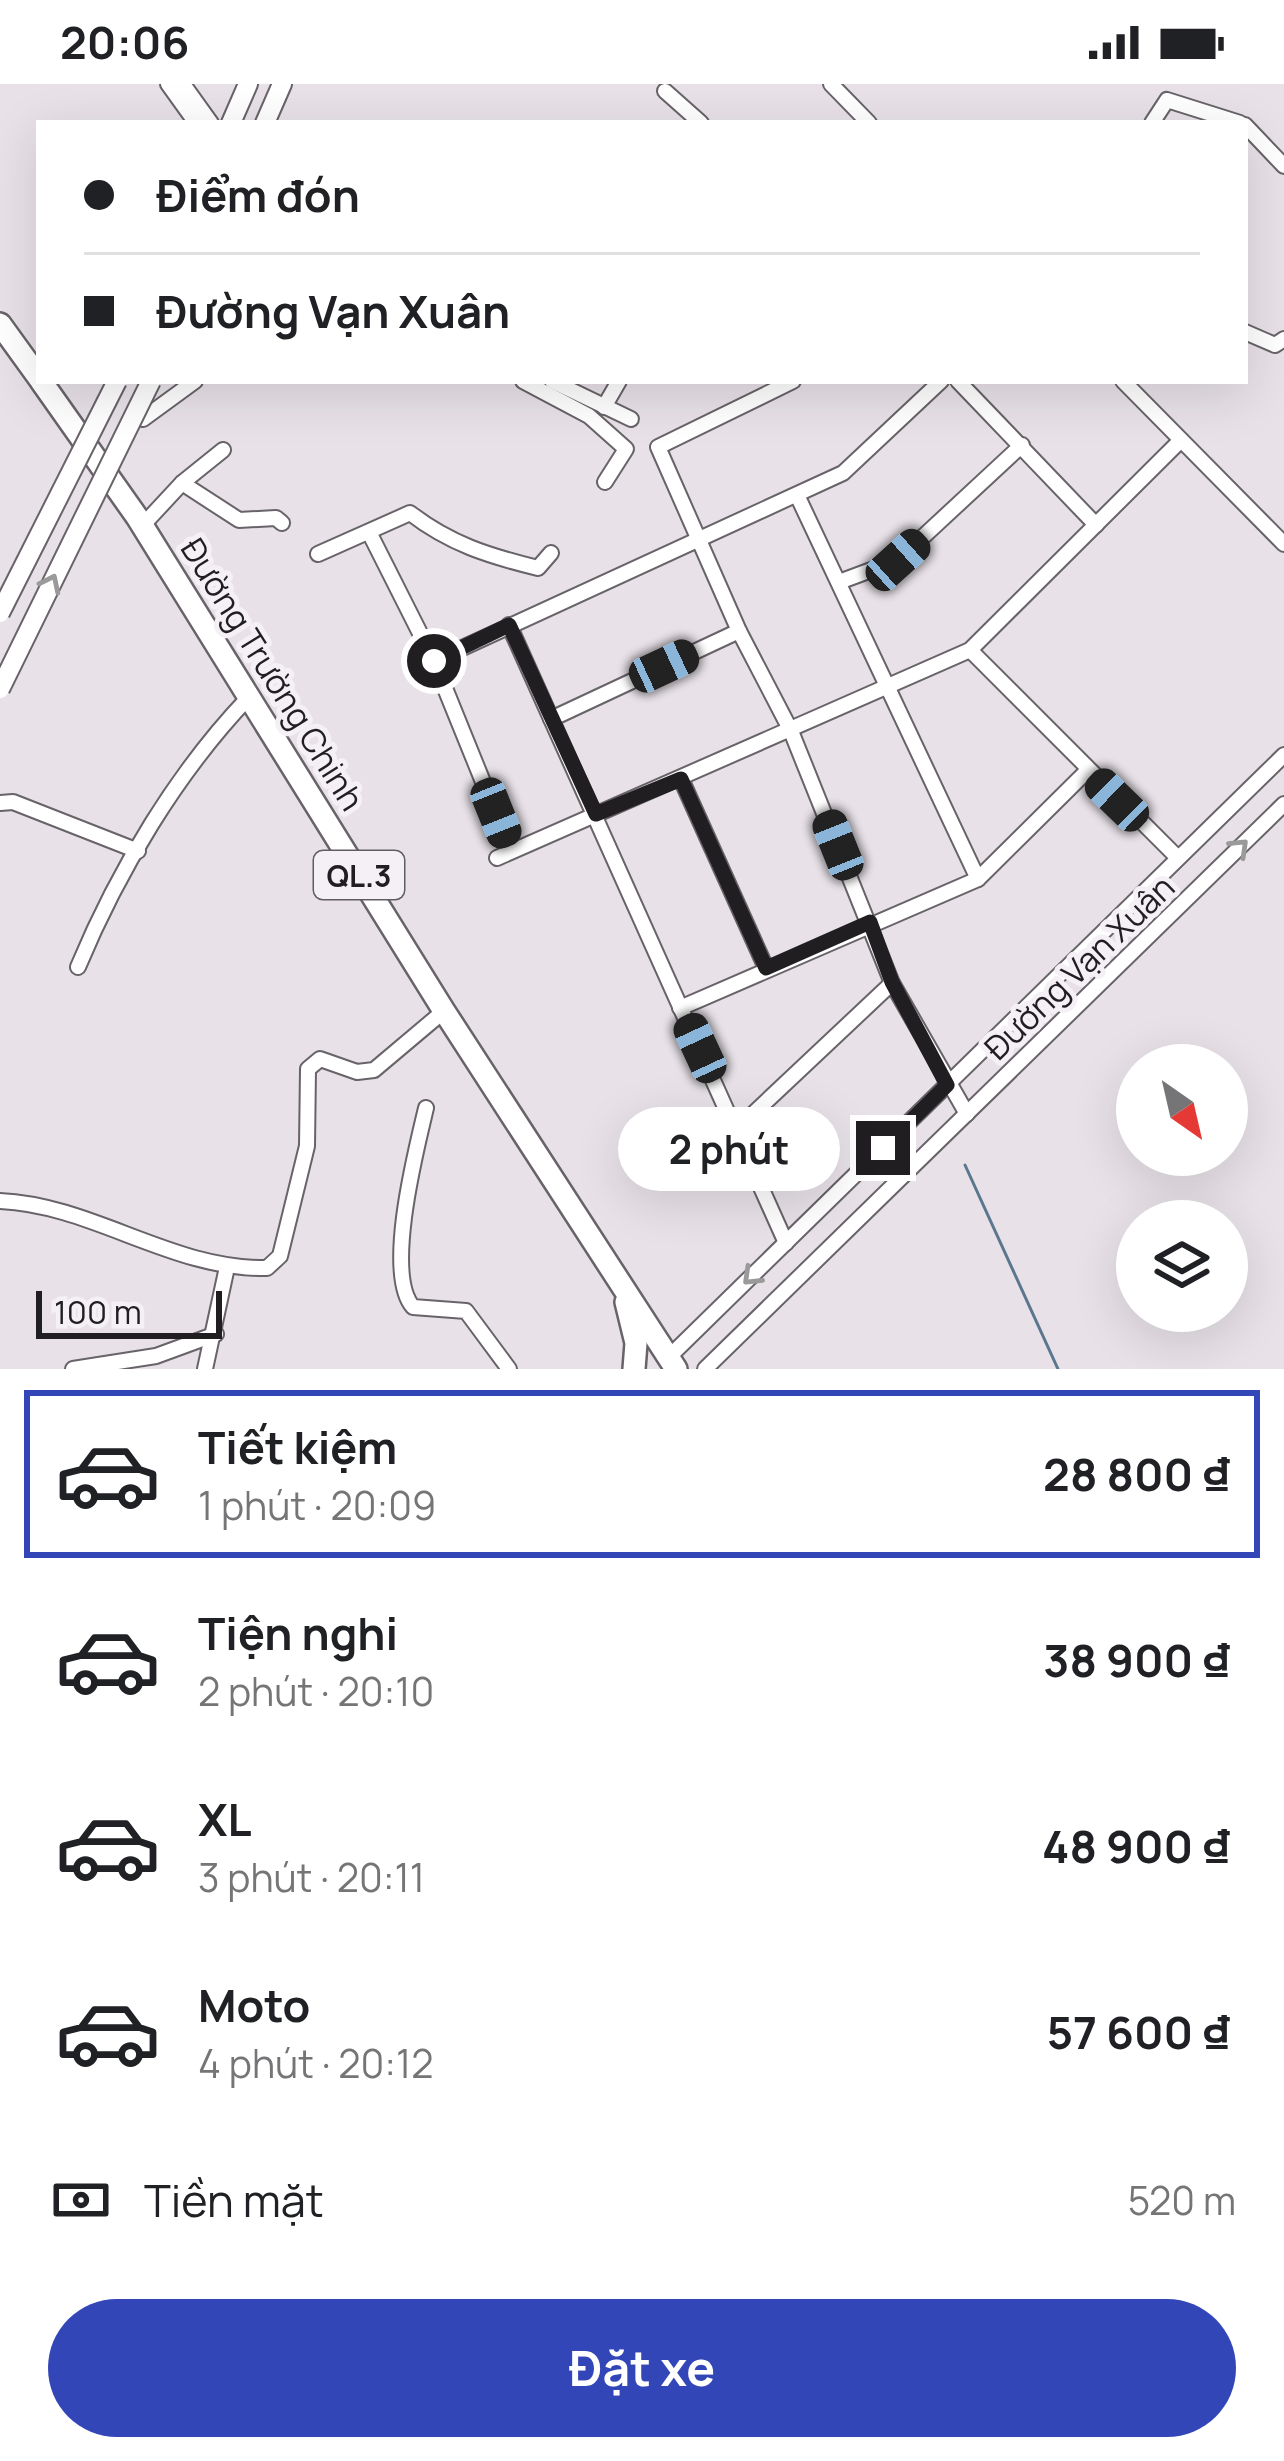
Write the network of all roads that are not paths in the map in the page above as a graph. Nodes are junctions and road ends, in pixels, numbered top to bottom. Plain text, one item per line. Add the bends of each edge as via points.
1 (168, 84) edge
2 (183, 84) edge
3 (248, 84) edge
4 (282, 84) edge
5 (830, 84) edge
6 (665, 91) dead end
7 (194, 120) edge
8 (209, 120) edge
9 (232, 120) edge
10 (266, 120) edge
11 (698, 120) edge
12 (866, 120) edge
13 (1153, 120) edge
14 (1230, 120) edge
15 (1248, 130) edge
16 (1284, 166) edge
17 (0, 324) edge
18 (1248, 333) edge
19 (1284, 339) edge
20 (36, 374) edge
21 (43, 384) edge
22 (115, 384) edge
23 (150, 384) edge
24 (191, 384) edge
25 (529, 384) edge
26 (557, 384) edge
27 (617, 384) edge
28 (788, 384) edge
29 (938, 384) edge
30 (961, 384) edge
31 (1126, 384) edge
32 (604, 407) junction
33 (143, 419) dead end
34 (631, 419) dead end
35 (1181, 440) junction
36 (1022, 445) junction
37 (223, 450) dead end
38 (182, 482) junction
39 (604, 482) dead end
40 (797, 495) junction
41 (282, 523) dead end
42 (142, 525) junction
43 (1096, 525) junction
44 (369, 532) junction
45 (699, 537) junction
46 (1284, 544) edge
47 (551, 553) dead end
48 (318, 554) dead end
49 (838, 582) junction
50 (0, 613) edge
51 (509, 625) junction
52 (739, 631) junction
53 (970, 650) junction
54 (434, 661) junction
55 (884, 687) junction
56 (0, 688) edge
57 (249, 697) junction
58 (551, 719) junction
59 (791, 730) junction
60 (1284, 754) edge
61 (1087, 771) junction
62 (681, 779) junction
63 (0, 803) edge
64 (1284, 804) edge
65 (596, 814) junction
66 (138, 851) junction
67 (1178, 858) junction
68 (978, 879) junction
69 (870, 922) junction
70 (78, 967) dead end
71 (766, 968) junction
72 (892, 982) junction
73 (680, 1008) junction
74 (444, 1011) junction
75 (947, 1085) junction
76 (426, 1108) dead end
77 (967, 1114) junction
78 (737, 1129) junction
79 (0, 1201) edge
80 (786, 1243) junction
81 (227, 1267) junction
82 (621, 1285) junction
83 (216, 1334) junction
84 (672, 1363) edge
85 (501, 1366) edge
86 (73, 1369) edge
87 (206, 1369) edge
88 (634, 1369) edge
89 (705, 1369) edge

1 - 7 street
2 - 8 street
3 - 9 main road
4 - 10 main road
5 - 12 street
6 - 11 street
13 - 14 street via 1167,100
15 - 16 street
17 - 20 highway, Đường Trường Chinh / QL.3
18 - 19 street via 1275,345
21 - 42 highway, Đường Trường Chinh / QL.3
22 - 50 main road, bridge
56 -> 23 main road, bridge
24 - 33 street
25 - 39 street via 589,416 626,449
26 - 32 street
27 - 32 street
28 - 45 street via 658,447
29 - 40 street via 843,472
30 - 36 street
31 - 35 street
32 - 34 street
35 - 43 street
35 - 46 street
36 - 43 street
36 - 49 street via 898,560
37 - 38 street
38 - 41 street via 238,520
38 - 42 street
40 - 45 street
40 - 49 street
42 - 57 highway, Đường Trường Chinh / QL.3
43 - 53 street
44 - 47 street via 410,513 458,546 506,560 538,568
44 - 48 street
44 - 54 street
45 - 51 street
45 - 52 street
49 - 55 street
51 - 54 street
51 - 58 street
52 - 58 street
52 - 59 street
53 - 55 street
53 - 61 street
54 - 65 street via 504,855
55 - 59 street
55 - 68 street
57 - 66 street via 214,733
57 - 74 highway, Đường Trường Chinh / QL.3
58 - 65 street
59 - 62 street
59 - 69 street
60 - 67 street, Đường Vạn Xuân
61 - 67 street
61 - 68 street
62 - 65 street
62 - 71 street
63 - 66 street
77 -> 64 street, Đường Vạn Xuân
65 - 73 street
66 - 70 street
67 - 75 street, Đường Vạn Xuân
68 - 69 street
69 - 71 street
69 - 72 street
71 - 73 street
72 - 75 street
72 - 78 street
73 - 78 street
74 - 81 street via 374,1070 313,1062 305,1082 308,1146 280,1256 267,1268
74 - 82 highway, Đường Trường Chinh / QL.3
75 - 77 street
75 - 80 street, Đường Vạn Xuân
76 - 85 street via 410,1176 402,1287 412,1307 466,1311
77 - 89 street, Đường Vạn Xuân
78 - 80 street
79 - 81 street via 44,1206
80 -> 84 street, Đường Vạn Xuân
81 - 83 street
82 - 84 highway, Đường Trường Chinh / QL.3
82 - 88 highway
83 - 86 street via 156,1356
83 - 87 street

